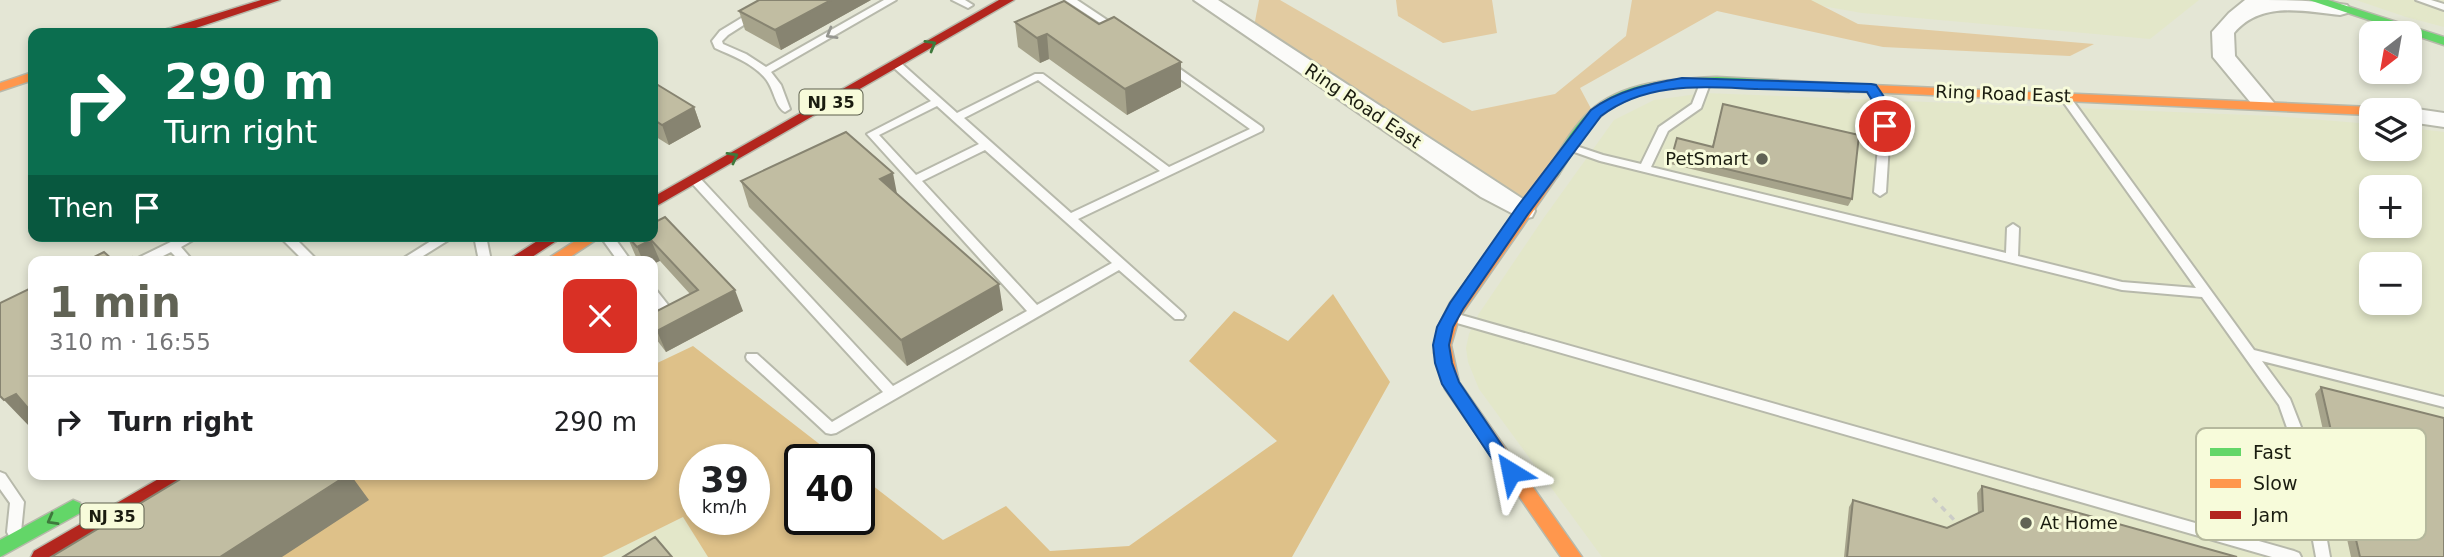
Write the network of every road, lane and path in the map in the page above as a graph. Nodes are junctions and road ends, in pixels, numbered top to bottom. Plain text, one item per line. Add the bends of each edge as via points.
1 (274, 0) edge
2 (778, 0) edge
3 (891, 0) edge
4 (1009, 0) edge
5 (1070, 0) edge
6 (1204, 0) edge
7 (2258, 0) edge
8 (2315, 0) edge
9 (2421, 0) edge
10 (967, 2) edge
11 (229, 7) edge
12 (2444, 7) edge
13 (2236, 9) edge
14 (2340, 9) junction
15 (181, 28) edge
16 (1132, 40) edge
17 (2444, 41) edge
18 (1155, 57) edge
19 (897, 65) junction
20 (766, 71) junction
21 (28, 78) edge
22 (1706, 81) junction
23 (0, 87) edge
24 (1871, 88) junction
25 (2064, 96) junction
26 (938, 102) junction
27 (2264, 104) junction
28 (2359, 110) edge
29 (779, 112) joint
30 (2422, 117) edge
31 (956, 118) junction
32 (2444, 120) edge
33 (986, 145) junction
34 (1570, 147) junction
35 (1644, 169) junction
36 (1168, 172) junction
37 (694, 180) junction
38 (915, 180) junction
39 (1880, 192) dead end
40 (658, 200) edge
41 (1523, 211) junction
42 (1069, 219) junction
43 (2013, 228) dead end
44 (181, 242) edge
45 (291, 242) edge
46 (438, 242) edge
47 (547, 242) edge
48 (585, 242) edge
49 (611, 242) edge
50 (173, 246) junction
51 (152, 256) edge
52 (182, 256) edge
53 (307, 256) edge
54 (414, 256) edge
55 (523, 256) edge
56 (561, 256) edge
57 (621, 256) edge
58 (2012, 259) junction
59 (1120, 264) junction
60 (2205, 293) junction
61 (658, 301) edge
62 (1035, 311) junction
63 (668, 313) edge
64 (1179, 316) dead end
65 (1450, 317) junction
66 (2248, 353) junction
67 (752, 357) dead end
68 (892, 393) junction
69 (2444, 402) edge
70 (2296, 428) edge
71 (0, 478) edge
72 (173, 480) edge
73 (1933, 498) dead end
74 (85, 501) dead end
75 (1960, 527) edge
76 (2196, 529) edge
77 (2234, 540) edge
78 (7, 545) edge
79 (41, 557) edge
80 (1572, 557) edge
81 (2294, 557) edge

1 - 11 street
2 - 20 lane via 717,41
3 -> 20 lane
19 -> 4 street, NJ 35
5 - 16 lane
6 - 41 street, Ring Road East
7 - 13 street
8 - 14 street
9 - 12 lane
10 - 29 street, NJ 35
11 - 15 street
13 - 14 street via 2282,3
13 - 27 street via 2223,32 2224,57
14 - 17 street
18 - 36 lane via 1258,129
19 - 26 lane
37 -> 19 street, NJ 35
20 - 29 lane via 780,89
21 - 23 street
22 - 24 street, Ring Road East
22 - 34 street, Ring Road East via 1666,84 1625,95 1596,113
22 - 35 lane via 1696,106 1663,129
24 - 25 street, Ring Road East
24 - 39 lane via 1886,112
25 - 27 street, Ring Road East
25 - 60 lane
26 - 31 lane
26 - 38 lane via 872,134
27 - 28 street, Ring Road East
30 - 32 street
31 - 33 lane
31 - 36 lane via 1039,76
33 - 38 lane
33 - 42 lane
34 - 35 lane
34 - 41 street, Ring Road East
35 - 58 lane
36 - 42 lane
37 - 40 street, NJ 35
37 - 68 lane
38 - 62 lane
41 - 65 street, Ring Road East
42 - 59 lane
43 - 58 lane
44 - 50 lane
45 - 53 lane
46 - 54 lane
47 - 55 street
48 - 56 street
49 - 57 lane
50 - 51 lane
50 - 52 lane
58 - 60 lane via 2122,286
59 - 62 lane
59 - 64 lane
60 - 66 lane
61 - 63 lane
62 - 68 lane
65 - 76 lane
65 - 80 street, Ring Road East via 1441,345 1443,363 1457,395
66 - 69 lane
66 - 70 lane via 2285,403
67 - 68 lane via 831,429
71 - 78 lane via 17,502
72 - 79 street, NJ 35
73 - 75 path
74 -> 78 street, NJ 35
77 - 81 lane

